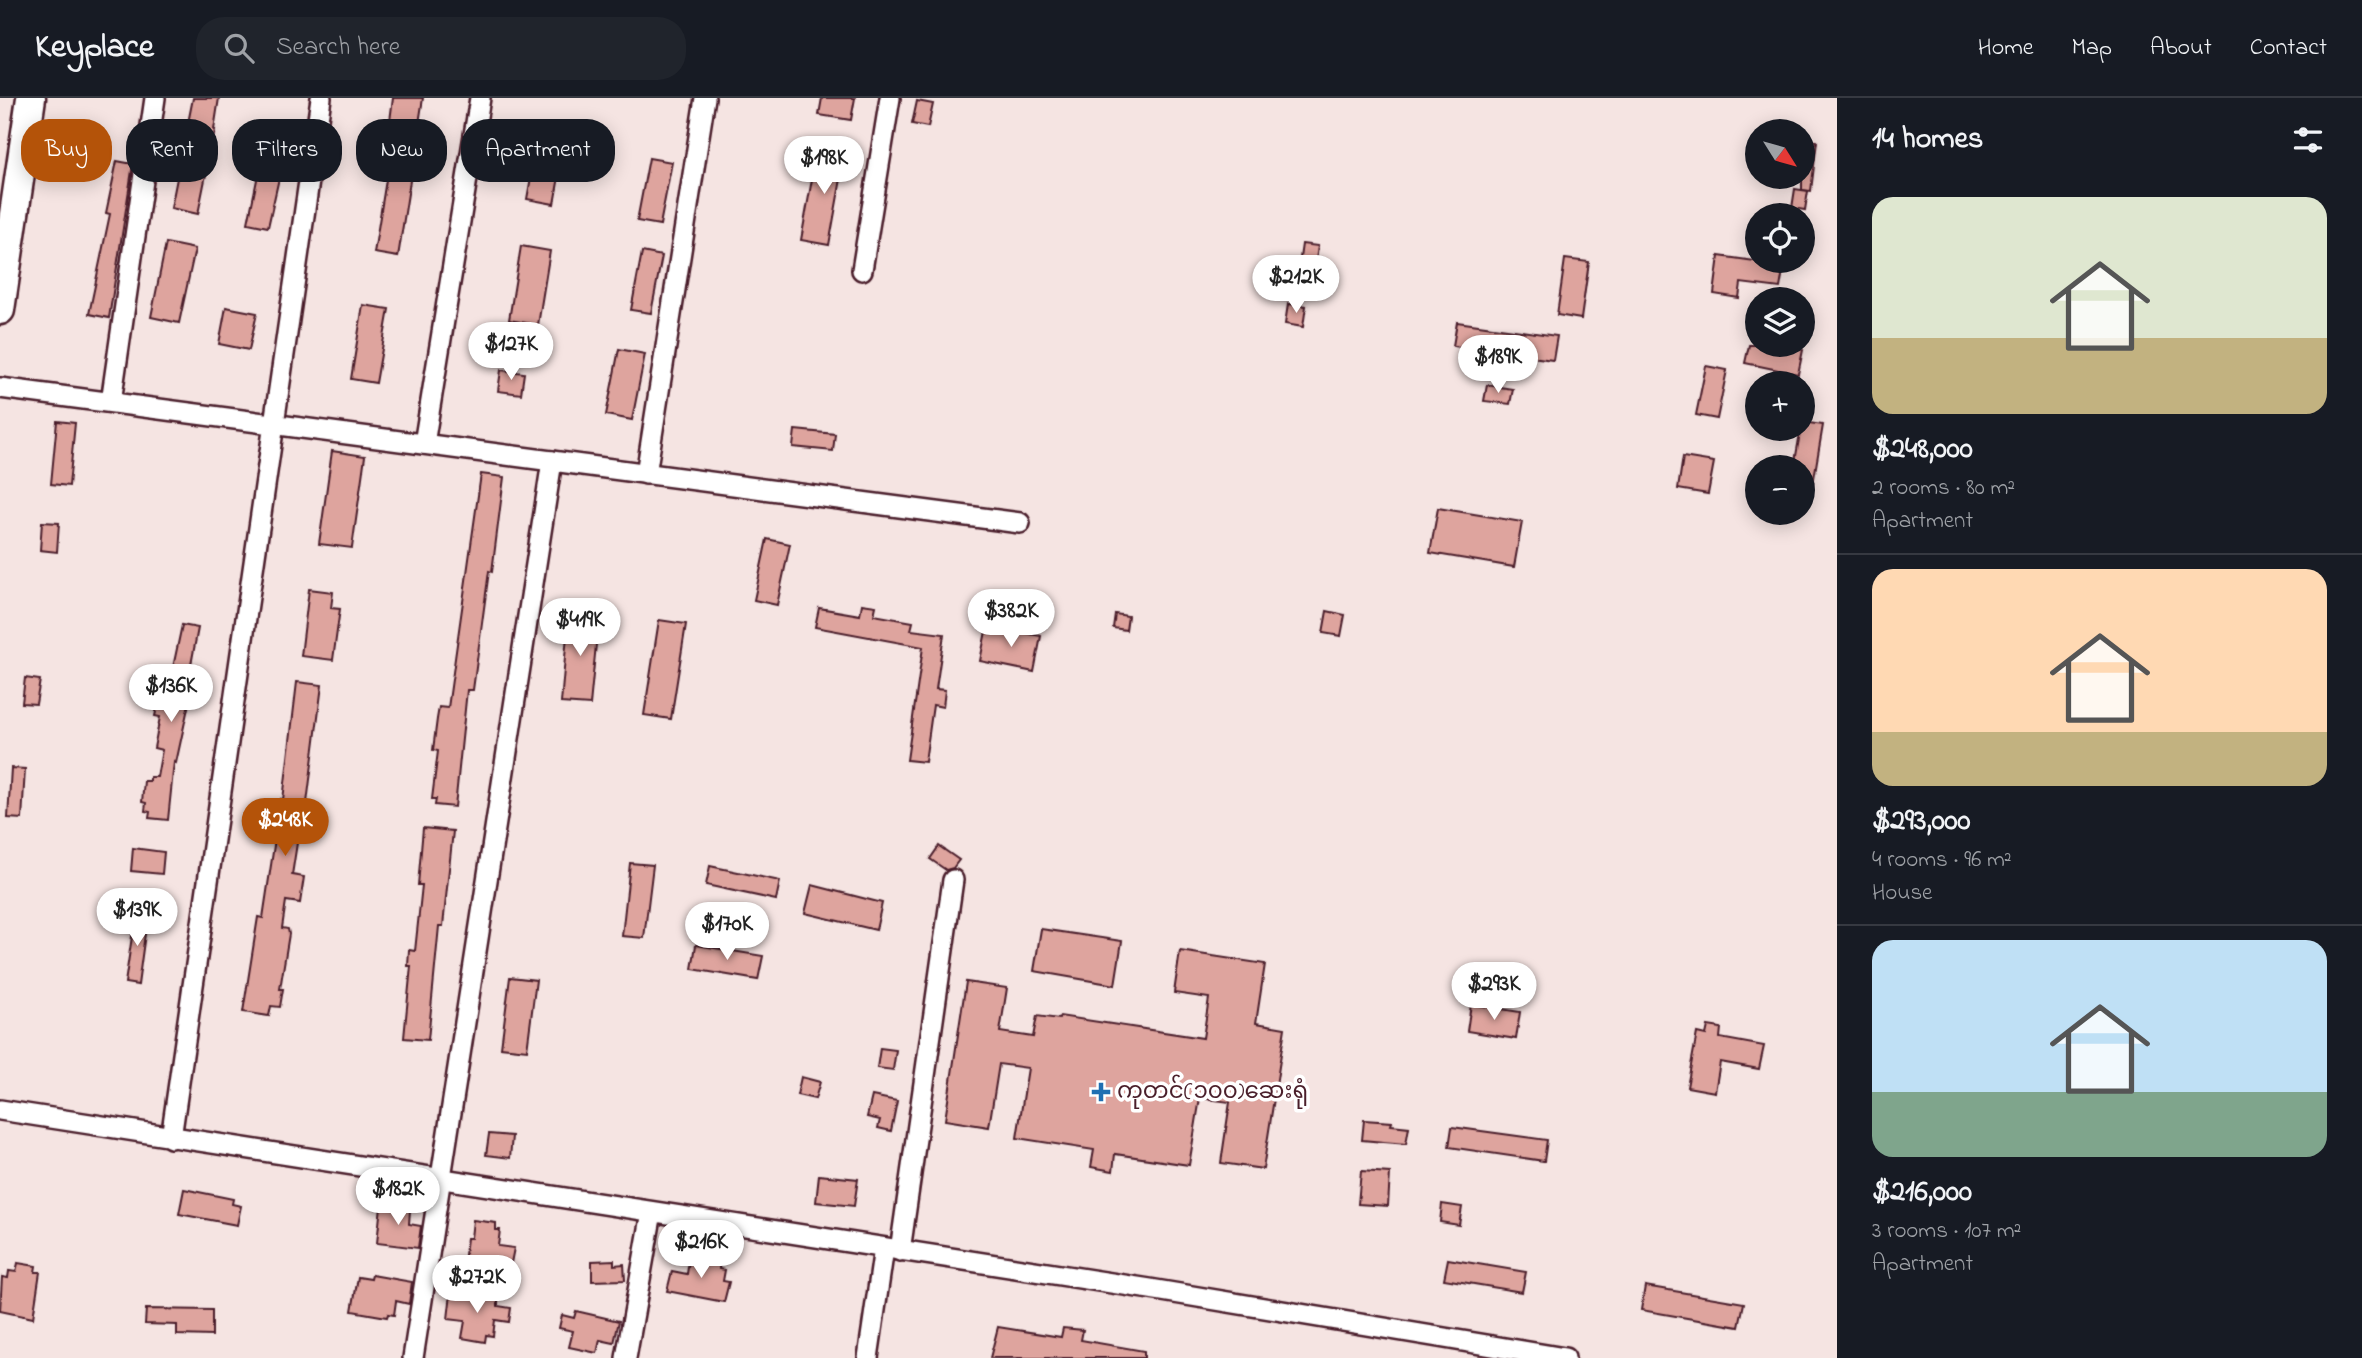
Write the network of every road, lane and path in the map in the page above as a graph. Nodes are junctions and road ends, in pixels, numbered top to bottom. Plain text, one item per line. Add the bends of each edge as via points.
1 (31, 98) edge
2 (155, 98) edge
3 (321, 98) edge
4 (480, 98) edge
5 (705, 98) edge
6 (890, 98) edge
7 (6, 234) edge
8 (862, 270) dead end
9 (0, 310) edge
10 (0, 388) edge
11 (111, 402) junction
12 (274, 424) junction
13 (424, 444) junction
14 (552, 461) junction
15 (646, 474) junction
16 (1020, 523) dead end
17 (953, 880) dead end
18 (0, 1110) edge
19 (171, 1138) junction
20 (440, 1180) junction
21 (652, 1212) junction
22 (892, 1249) junction
23 (413, 1358) edge
24 (626, 1358) edge
25 (868, 1358) edge
26 (1565, 1358) edge

1 - 7 highway
2 - 11 street
3 - 12 street
4 - 13 street
5 - 15 street
6 - 8 street
7 - 9 highway
10 - 11 street
11 - 12 street
12 - 13 street
12 - 19 street
13 - 14 street
14 - 15 street
14 - 20 street
15 - 16 street
17 - 22 street
18 - 19 street
19 - 20 street
20 - 21 street
20 - 23 street
21 - 22 street
21 - 24 street
22 - 25 street
22 - 26 street

